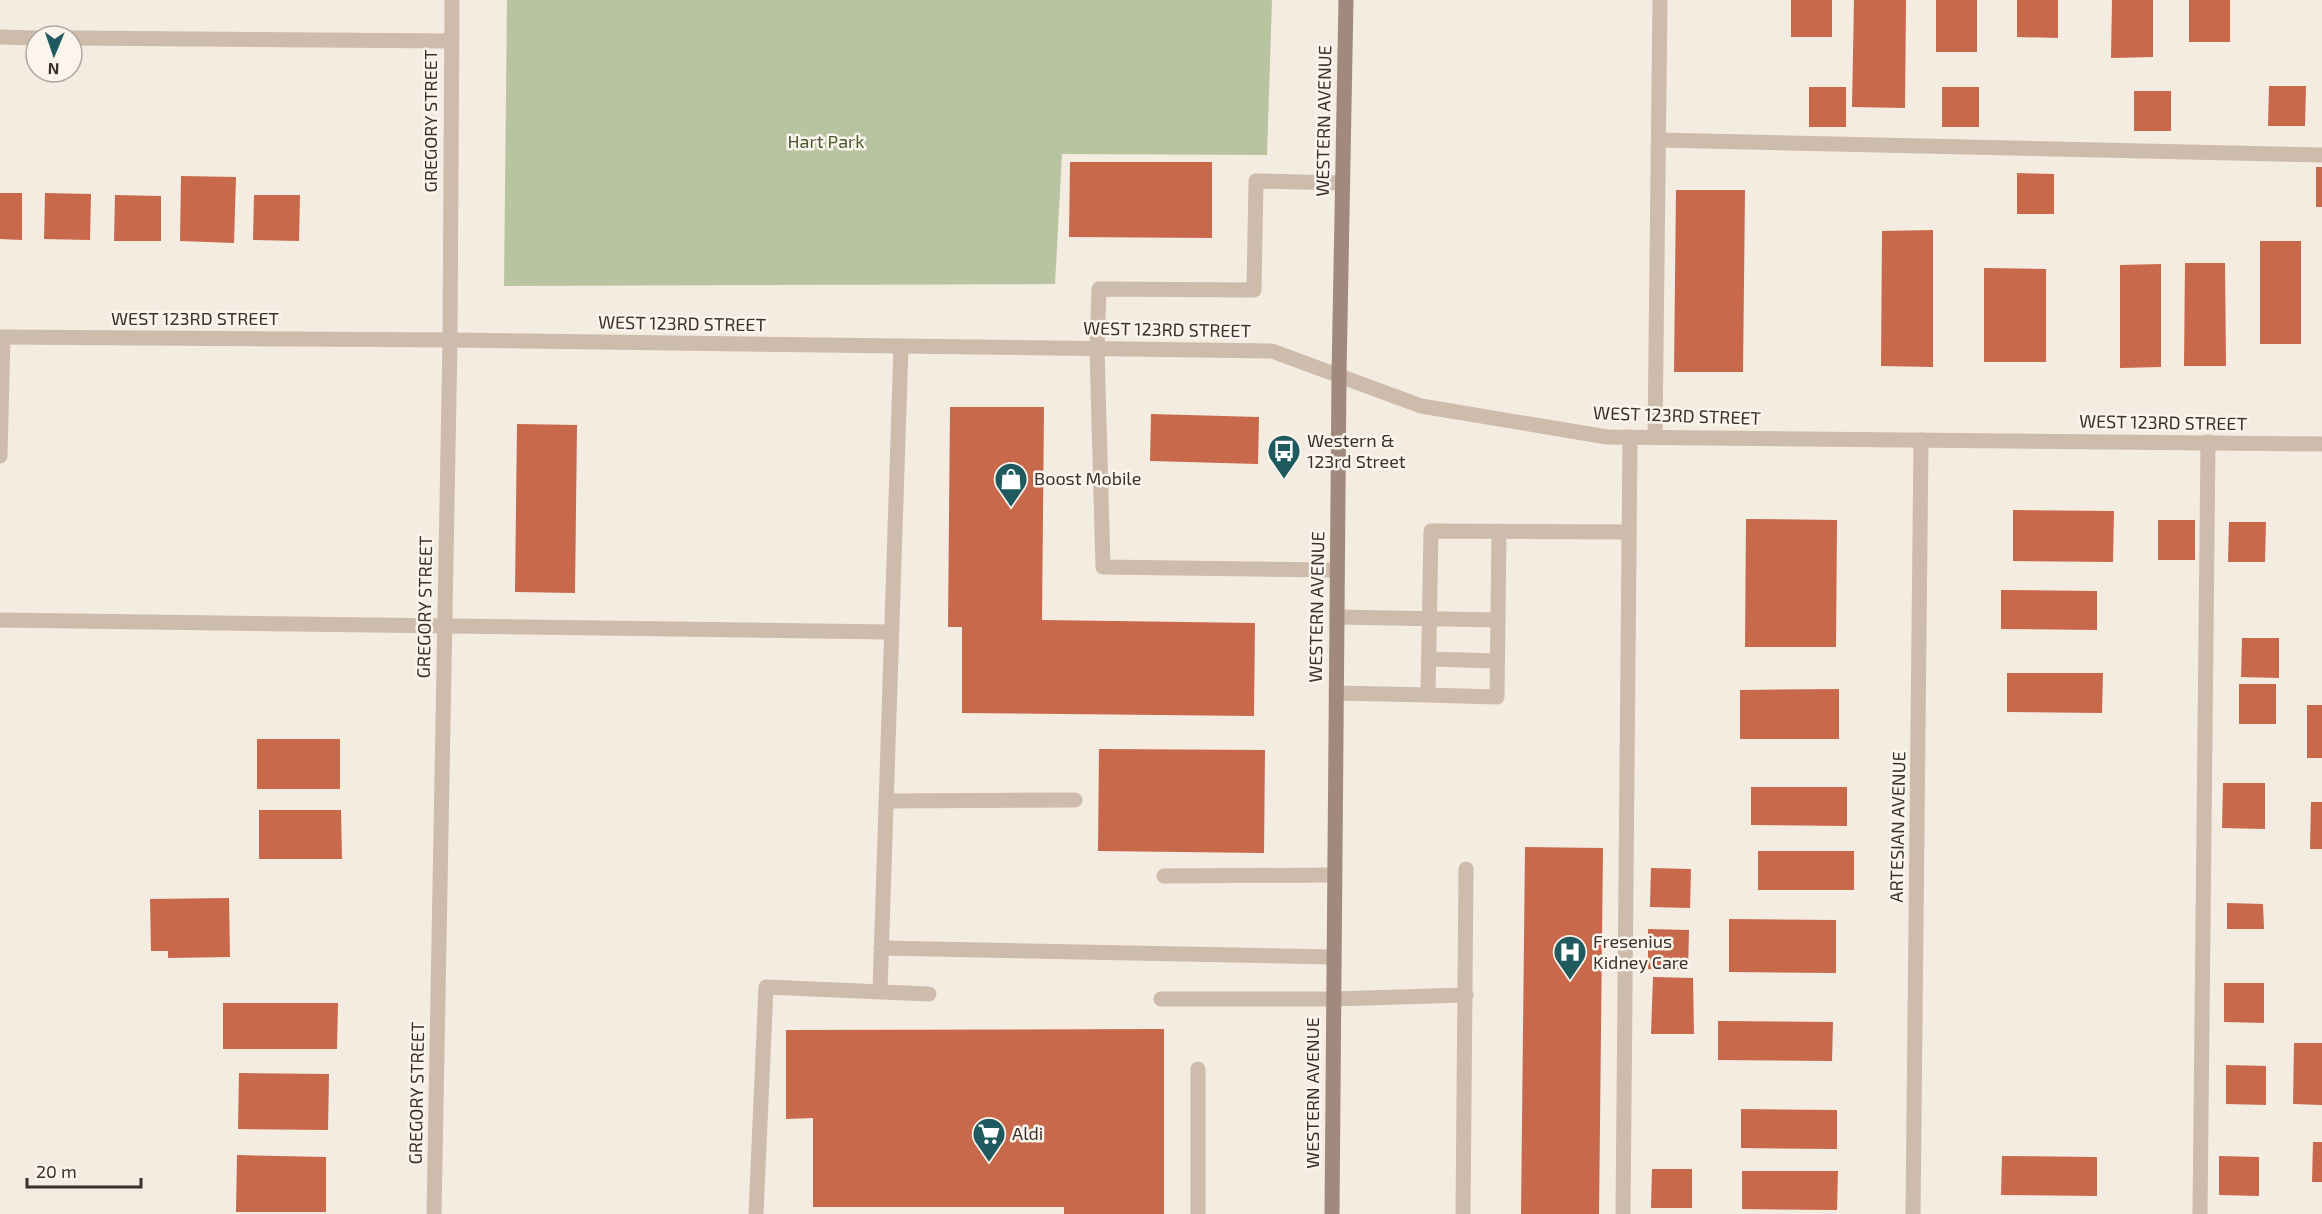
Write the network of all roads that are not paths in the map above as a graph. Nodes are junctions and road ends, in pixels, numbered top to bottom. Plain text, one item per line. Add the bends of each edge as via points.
1 (452, 0) edge
2 (1346, 0) edge
3 (1660, 0) edge
4 (0, 37) edge
5 (24, 38) edge
6 (84, 38) edge
7 (452, 41) junction
8 (1659, 140) junction
9 (2322, 155) edge
10 (1342, 183) junction
11 (2, 337) edge
12 (450, 340) junction
13 (901, 346) junction
14 (1097, 349) junction
15 (1339, 376) junction
16 (1630, 437) junction
17 (1655, 437) junction
18 (1921, 440) junction
19 (2208, 442) junction
20 (2322, 444) edge
21 (0, 456) edge
22 (1498, 531) junction
23 (1629, 532) junction
24 (1337, 570) junction
25 (1337, 617) junction
26 (0, 620) edge
27 (1429, 620) junction
28 (1498, 620) junction
29 (444, 626) junction
30 (891, 632) junction
31 (1429, 659) junction
32 (1497, 661) junction
33 (1335, 693) junction
34 (1428, 695) junction
35 (1075, 800) dead end
36 (886, 801) junction
37 (1466, 869) dead end
38 (1334, 875) junction
39 (1164, 876) dead end
40 (880, 948) junction
41 (1334, 957) junction
42 (880, 991) junction
43 (929, 994) dead end
44 (1466, 995) junction
45 (1161, 999) dead end
46 (1333, 999) junction
47 (1198, 1069) dead end
48 (1331, 1213) edge
49 (434, 1214) edge
50 (756, 1214) edge
51 (1198, 1214) edge
52 (1463, 1214) edge
53 (1623, 1214) edge
54 (1913, 1214) edge
55 (2200, 1214) edge

1 - 7 street, GREGORY STREET
2 - 10 main road, WESTERN AVENUE
3 - 8 street
4 - 5 street
6 - 7 street
7 - 12 street, GREGORY STREET
8 - 9 street
8 - 17 street
10 - 14 street via 1256,181 1254,290 1098,289
10 - 15 main road, WESTERN AVENUE
11 - 12 street, WEST 123RD STREET
11 - 21 street
12 - 13 street, WEST 123RD STREET
12 - 29 street, GREGORY STREET
13 - 14 street, WEST 123RD STREET
13 - 30 street
14 - 15 street, WEST 123RD STREET via 1272,351
14 - 24 street via 1103,567
15 - 16 street, WEST 123RD STREET via 1421,406
15 - 24 main road, WESTERN AVENUE
16 - 17 street, WEST 123RD STREET
16 - 23 street
17 - 18 street, WEST 123RD STREET
18 - 19 street, WEST 123RD STREET
18 - 54 street, ARTESIAN AVENUE
19 - 20 street, WEST 123RD STREET
19 - 55 street
22 - 23 street
22 - 27 street via 1431,531
22 - 28 street
23 - 53 street
24 - 25 main road, WESTERN AVENUE
25 - 27 street
25 - 33 main road, WESTERN AVENUE
26 - 29 street
27 - 28 street
27 - 31 street
28 - 32 street
29 - 30 street
29 - 49 street, GREGORY STREET
30 - 36 street
31 - 32 street
31 - 34 street
32 - 34 street via 1497,697
33 - 34 street
33 - 38 main road, WESTERN AVENUE
35 - 36 street
36 - 40 street
37 - 44 street
38 - 39 street
38 - 41 main road, WESTERN AVENUE
40 - 41 street
40 - 42 street
41 - 46 main road, WESTERN AVENUE
42 - 43 street
42 - 50 street via 766,987
44 - 46 street
44 - 52 street
45 - 46 street
46 - 48 main road, WESTERN AVENUE
47 - 51 street

